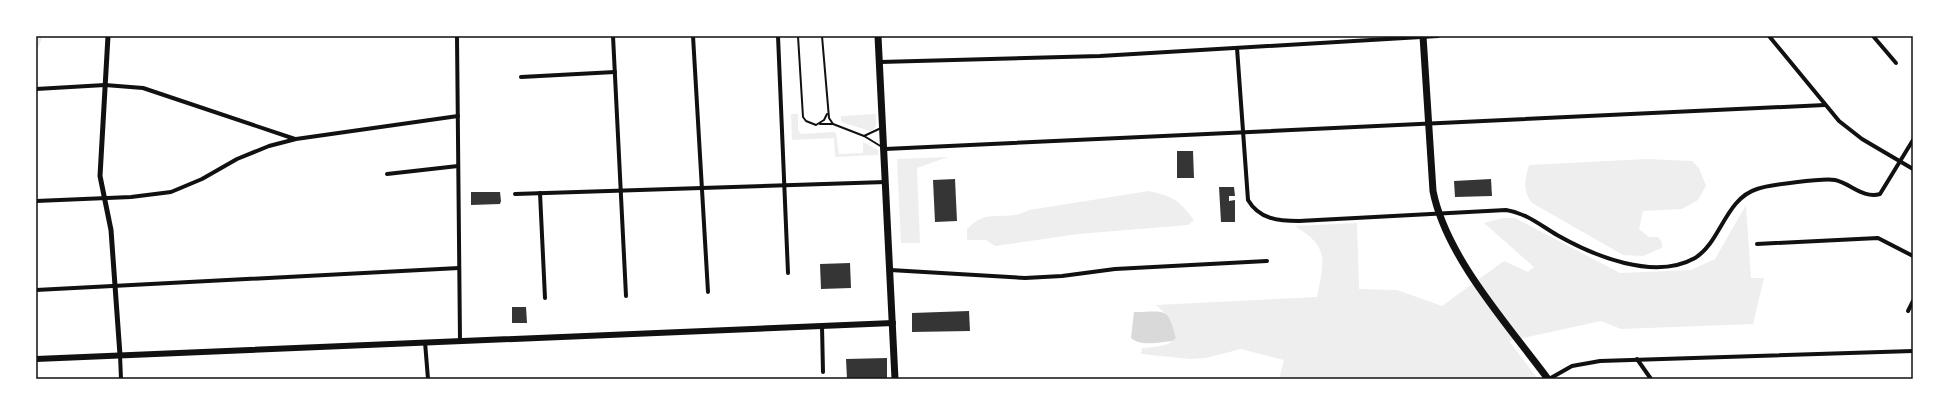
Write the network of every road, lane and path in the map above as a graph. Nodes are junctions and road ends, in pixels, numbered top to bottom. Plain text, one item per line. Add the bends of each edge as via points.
1 (108, 36) edge
2 (457, 36) edge
3 (613, 36) edge
4 (693, 36) edge
5 (778, 36) edge
6 (798, 36) edge
7 (822, 36) edge
8 (878, 36) edge
9 (1423, 36) edge
10 (1438, 36) edge
11 (1769, 36) edge
12 (1873, 36) edge
13 (1237, 48) junction
14 (880, 62) junction
15 (1896, 63) dead end
16 (615, 72) junction
17 (521, 77) dead end
18 (105, 86) junction
19 (36, 89) edge
20 (1825, 105) junction
21 (827, 113) junction
22 (458, 116) junction
23 (816, 124) junction
24 (833, 124) junction
25 (1428, 124) junction
26 (883, 126) junction
27 (1243, 133) junction
28 (864, 136) junction
29 (296, 139) junction
30 (1913, 140) edge
31 (885, 149) junction
32 (1900, 162) junction
33 (458, 166) junction
34 (1913, 169) edge
35 (387, 174) dead end
36 (886, 182) junction
37 (784, 185) junction
38 (702, 188) junction
39 (621, 191) junction
40 (540, 193) junction
41 (515, 194) dead end
42 (104, 198) junction
43 (36, 201) edge
44 (1438, 213) junction
45 (1756, 244) dead end
46 (1913, 256) edge
47 (1267, 261) dead end
48 (459, 268) junction
49 (890, 270) junction
50 (788, 273) dead end
51 (116, 286) junction
52 (36, 290) edge
53 (708, 292) dead end
54 (626, 296) dead end
55 (545, 298) dead end
56 (1913, 302) edge
57 (1908, 311) dead end
58 (893, 323) junction
59 (822, 326) junction
60 (460, 341) junction
61 (425, 342) junction
62 (1913, 351) edge
63 (120, 355) junction
64 (36, 359) edge
65 (1637, 359) junction
66 (822, 372) dead end
67 (121, 379) edge
68 (428, 379) edge
69 (895, 379) edge
70 (1548, 379) edge
71 (1651, 379) edge

1 - 18 street
2 - 22 street
3 - 16 street
4 - 38 street
5 - 37 street
6 - 23 lane via 802,113 806,121
7 - 21 lane
8 - 14 main road
9 - 10 street
9 - 13 street
9 - 25 main road
11 - 20 street
12 - 15 street
13 - 14 street via 1100,56
13 - 27 street
14 - 26 main road
16 - 17 street
16 - 39 street
18 - 19 street
18 - 29 street via 150,89
18 - 42 street via 100,164
20 - 25 street
20 - 32 street via 1850,131
21 - 23 lane via 824,120
21 - 24 lane
22 - 29 street
22 - 33 street
23 - 24 lane
24 - 28 lane
25 - 27 street
25 - 44 main road via 1433,191
26 - 28 lane
26 - 31 main road
27 - 31 street
27 - 44 street via 1248,200 1255,210 1266,217 1299,221
28 - 31 lane
29 - 42 street via 257,150 171,192
30 - 32 street
31 - 36 main road
32 - 34 street
32 - 44 street via 1880,194 1875,196 1841,182 1827,180 1756,189 1740,200 1704,251 1688,261 1663,266 1632,264 1597,255 1515,211
33 - 35 street
33 - 48 street
36 - 37 street
36 - 49 main road
37 - 38 street
37 - 50 street
38 - 39 street
38 - 53 street
39 - 40 street
39 - 54 street
40 - 41 street
40 - 55 street
42 - 43 street
42 - 51 street via 111,230
44 - 70 main road via 1449,239 1472,277
45 - 46 street via 1878,238
47 - 49 street via 1115,269 1026,278
48 - 51 street
48 - 60 street
49 - 58 main road
51 - 52 street
51 - 63 street
56 - 57 street
58 - 59 main road
58 - 69 main road
59 - 60 main road
59 - 66 street
60 - 61 main road
61 - 63 main road
61 - 68 street
62 - 65 street
63 - 64 main road
63 - 67 street
65 - 70 street via 1585,363 1572,366
65 - 71 street

